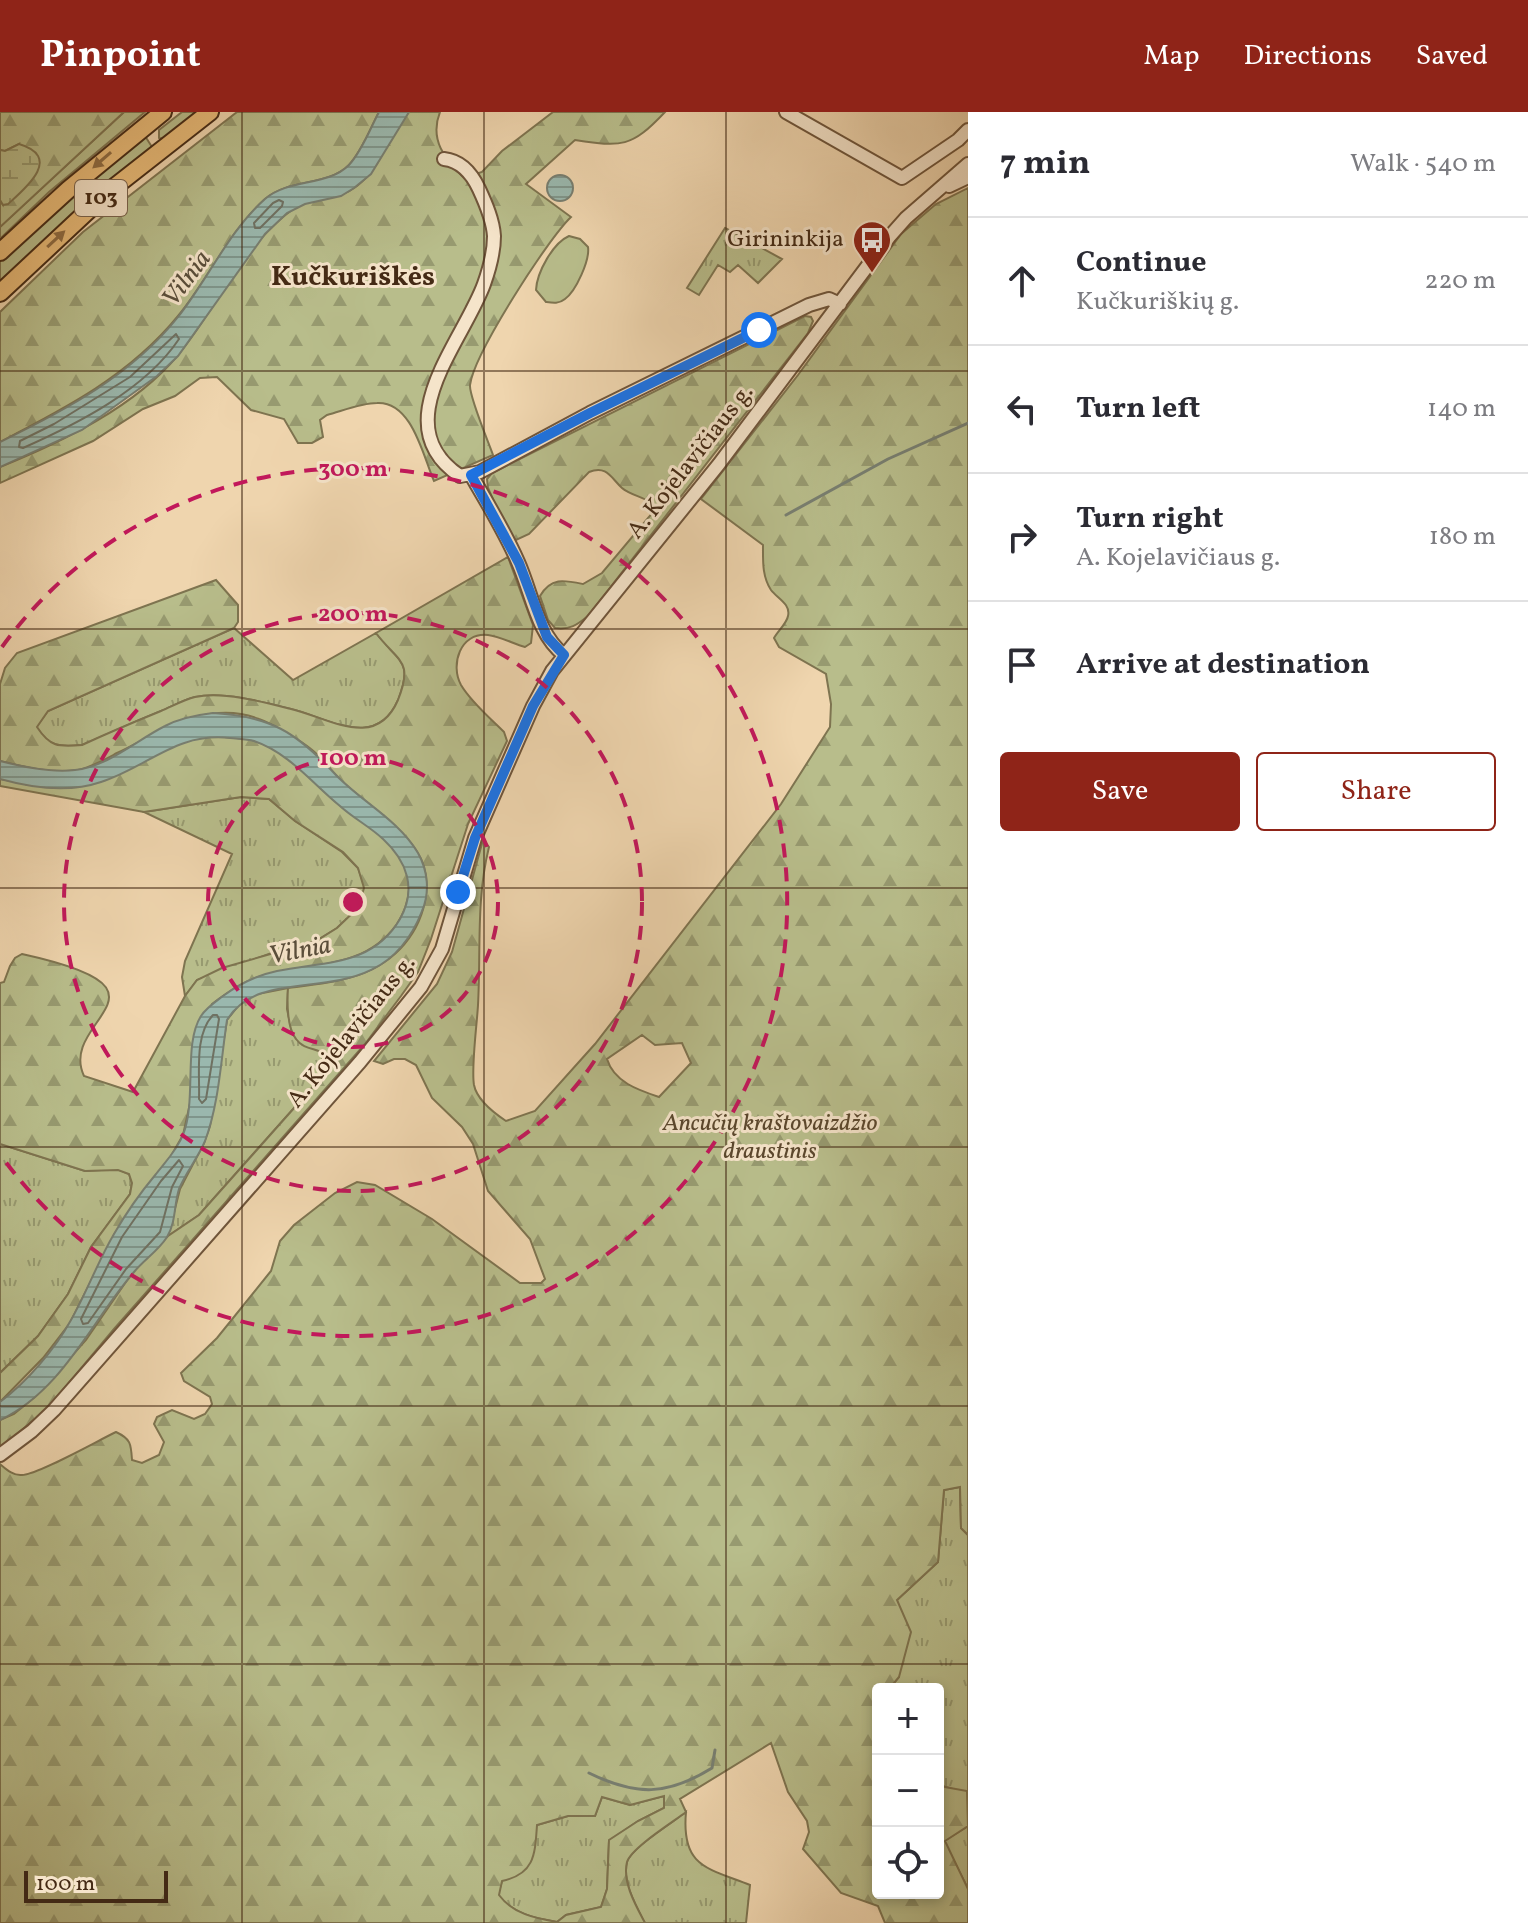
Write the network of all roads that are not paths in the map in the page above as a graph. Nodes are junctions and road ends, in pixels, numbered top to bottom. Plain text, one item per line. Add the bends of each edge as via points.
1 (164, 112) edge
2 (210, 112) edge
3 (786, 112) edge
4 (968, 130) edge
5 (172, 141) junction
6 (444, 159) dead end
7 (968, 164) edge
8 (968, 177) edge
9 (932, 195) junction
10 (0, 252) edge
11 (0, 293) edge
12 (840, 304) junction
13 (471, 475) junction
14 (564, 655) junction
15 (0, 1455) edge

1 - 5 main road via 152,138 161,145
1 -> 10 main road, 103 via 92,168
2 - 5 main road, 103
3 - 4 street via 902,178
11 -> 5 main road, 103 via 108,192
6 - 13 street via 460,164 474,180 494,237 484,285 430,400 435,449 449,469
7 - 9 street, A. Kojelavičiaus g.
8 - 9 street, A. Kojelavičiaus g.
9 - 12 street, A. Kojelavičiaus g. via 890,236
12 - 13 street via 829,299 809,305
12 - 14 street, A. Kojelavičiaus g. via 695,495
13 - 14 street via 519,563 547,637
14 - 15 street, A. Kojelavičiaus g. via 533,706 475,838 446,937 421,987 54,1410

